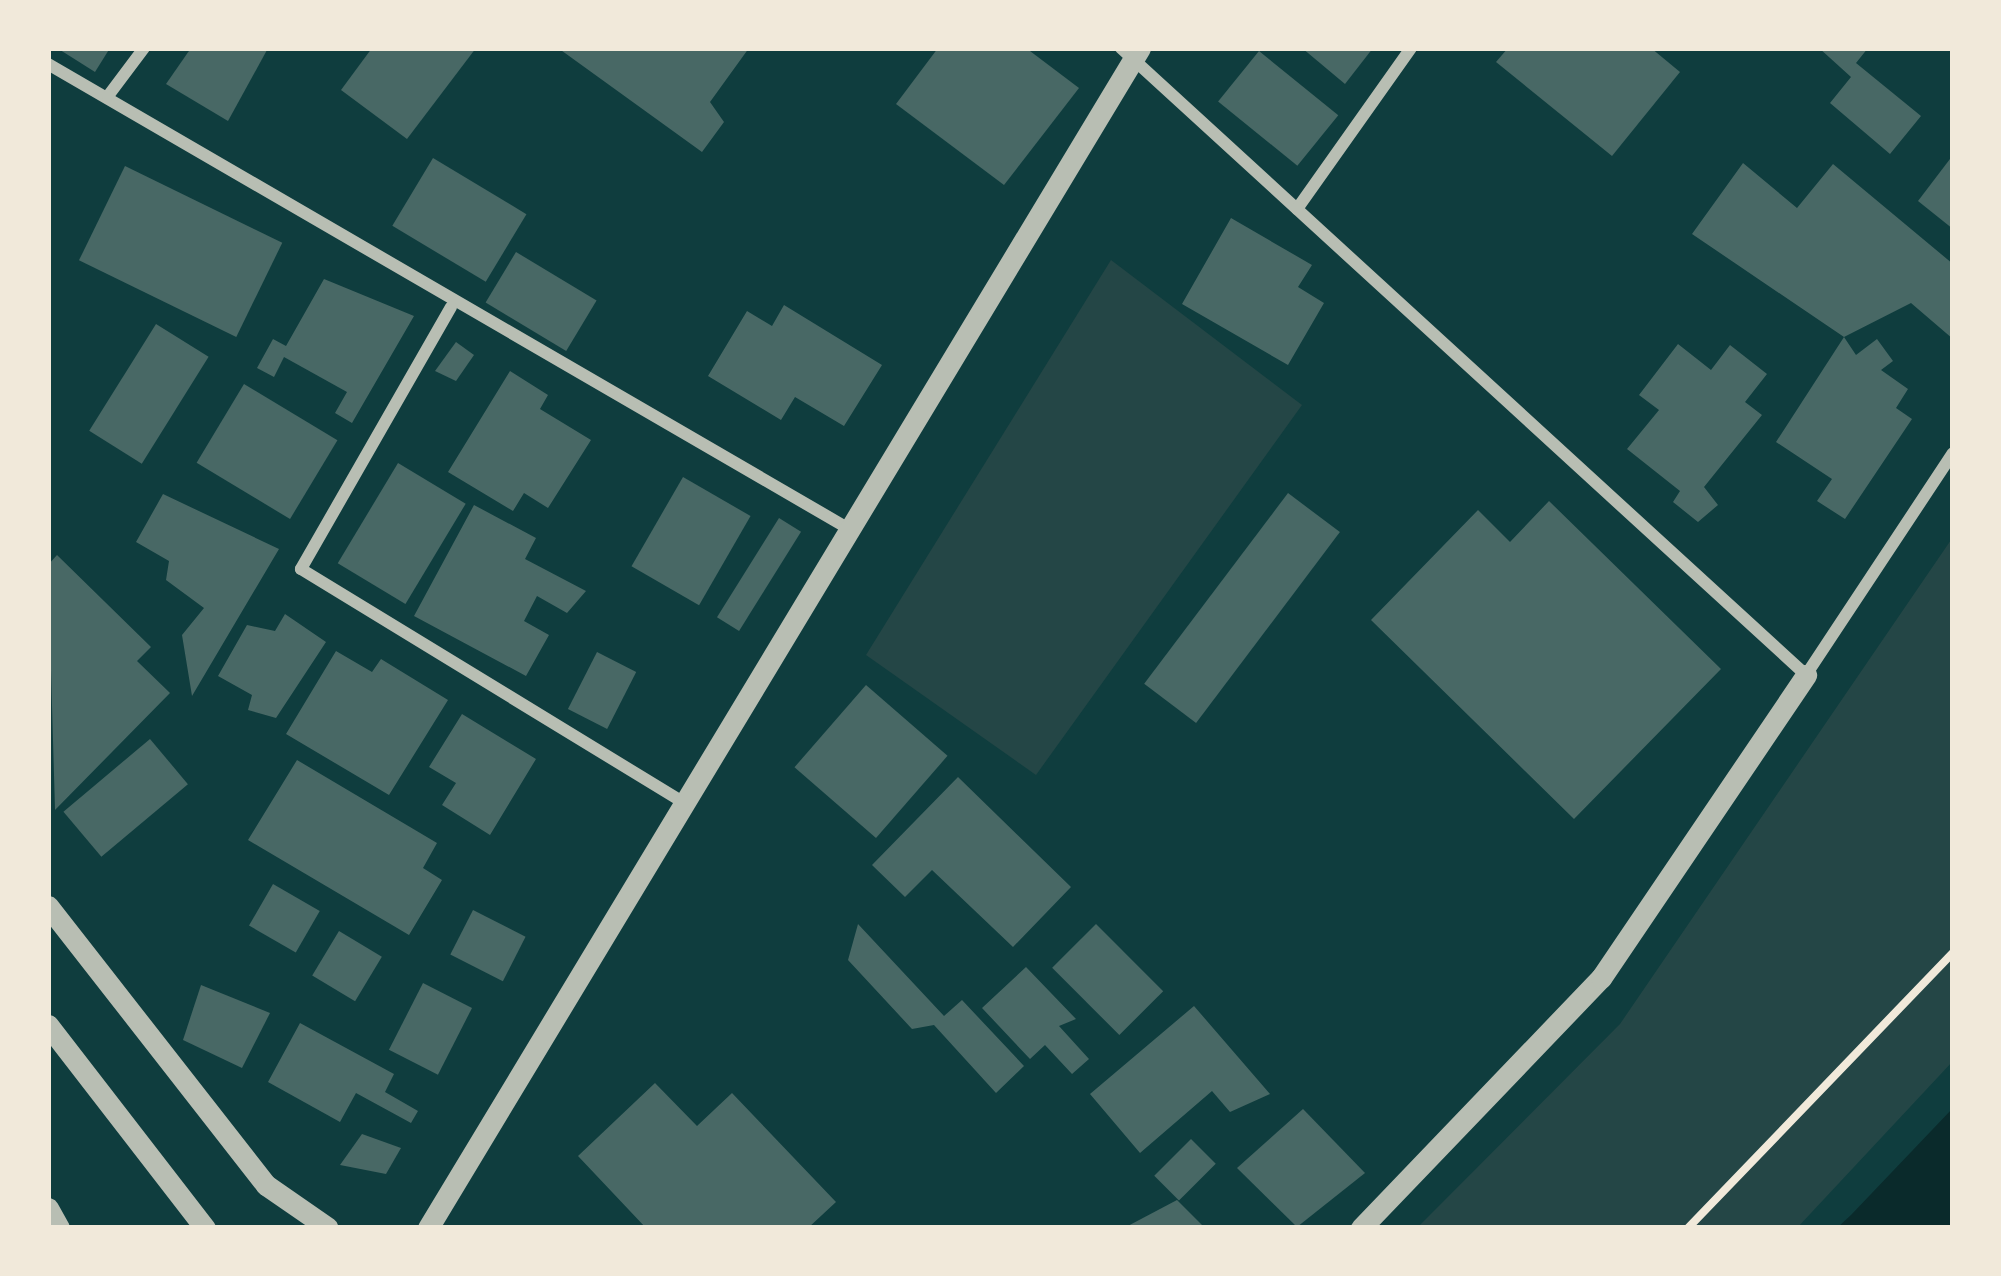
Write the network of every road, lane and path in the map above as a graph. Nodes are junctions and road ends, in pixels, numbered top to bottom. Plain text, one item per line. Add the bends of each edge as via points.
1 (144, 48) edge
2 (1411, 48) edge
3 (1131, 52) edge
4 (48, 64) edge
5 (108, 96) junction
6 (1297, 209) junction
7 (451, 307) junction
8 (1953, 453) edge
9 (852, 531) junction
10 (1806, 675) junction
11 (684, 803) junction
12 (48, 906) edge
13 (1953, 953) edge
14 (48, 1024) edge
15 (48, 1208) edge
16 (59, 1228) edge
17 (205, 1228) edge
18 (328, 1228) edge
19 (428, 1228) edge
20 (1361, 1228) edge
21 (1688, 1228) edge

1 - 5 street
2 - 6 street
3 - 6 street
3 - 9 street
4 - 5 street
5 - 7 street
6 - 10 street
7 - 9 street
7 - 11 street via 301,569
8 - 10 street
9 - 11 street
10 - 20 street via 1601,978
11 - 19 street
12 - 18 street via 266,1185
13 - 21 path
14 - 17 street
15 - 16 street

